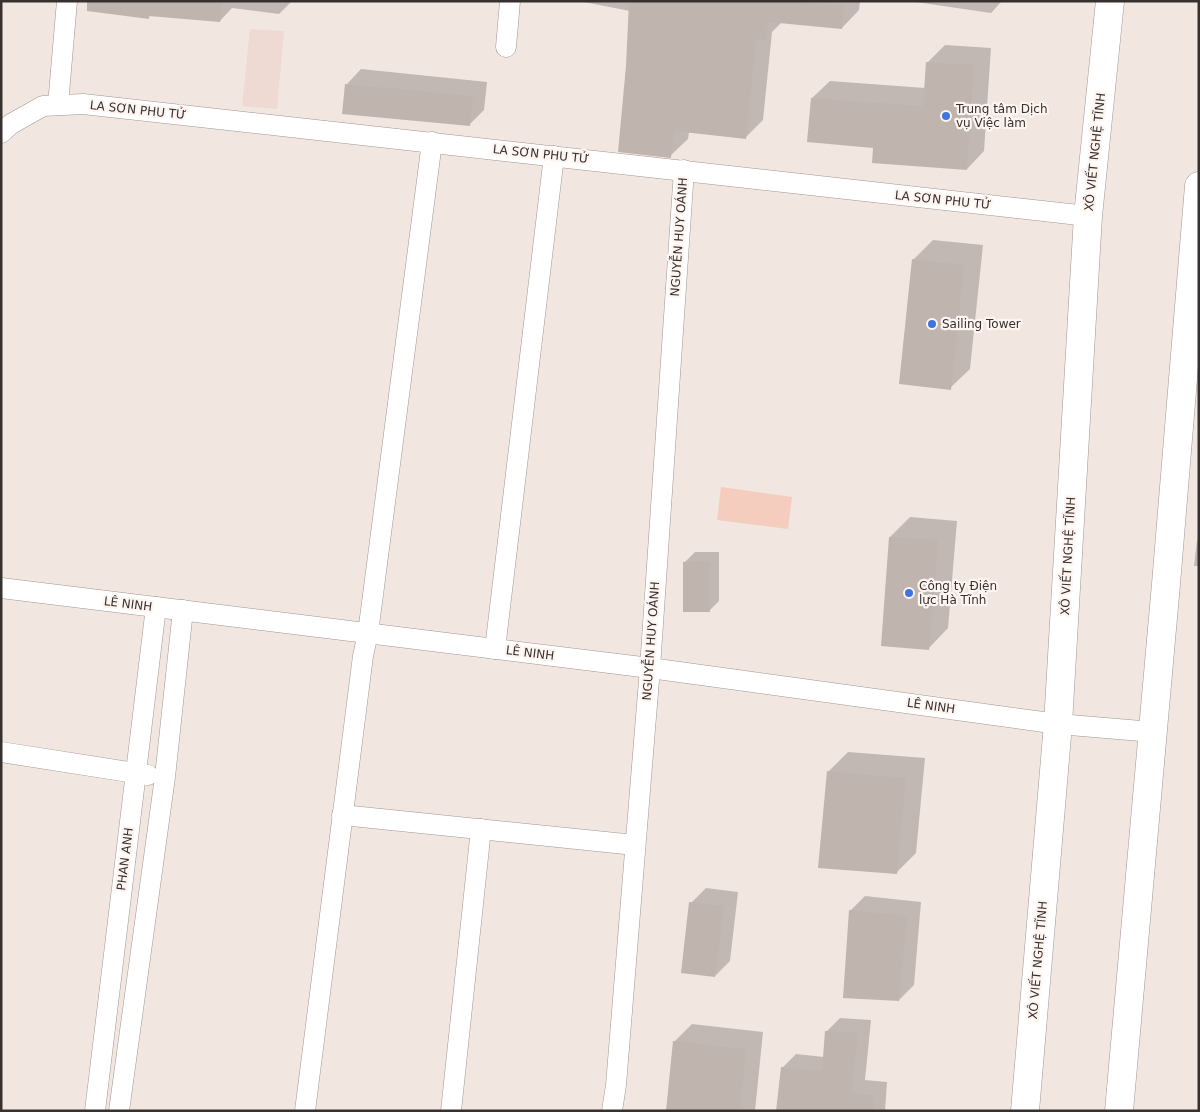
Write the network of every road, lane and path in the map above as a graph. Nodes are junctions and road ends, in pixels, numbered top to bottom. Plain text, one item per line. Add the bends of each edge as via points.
1 (67, 1) edge
2 (510, 1) edge
3 (1110, 1) edge
4 (506, 47) dead end
5 (58, 105) junction
6 (1, 133) edge
7 (432, 142) junction
8 (554, 156) junction
9 (684, 170) junction
10 (1199, 186) edge
11 (1088, 216) junction
12 (1, 588) edge
13 (156, 607) junction
14 (183, 610) junction
15 (368, 633) junction
16 (494, 649) junction
17 (650, 668) junction
18 (1058, 724) junction
19 (1152, 732) junction
20 (1, 752) edge
21 (136, 773) junction
22 (164, 777) junction
23 (342, 815) junction
24 (481, 829) junction
25 (635, 845) junction
26 (95, 1111) edge
27 (119, 1111) edge
28 (305, 1111) edge
29 (451, 1111) edge
30 (612, 1111) edge
31 (1025, 1111) edge
32 (1119, 1111) edge

1 - 5 street
2 - 4 street
3 - 11 street, XÔ VIẾT NGHỆ TĨNH
5 - 6 street, LA SƠN PHU TỬ via 43,106
5 - 7 street, LA SƠN PHU TỬ via 83,104
7 - 8 street, LA SƠN PHU TỬ
7 - 15 street
8 - 9 street, LA SƠN PHU TỬ
8 - 16 street
9 - 11 street, LA SƠN PHU TỬ
9 - 17 street, NGUYỄN HUY OÁNH
10 - 19 street
11 - 18 street, XÔ VIẾT NGHỆ TĨNH
12 - 13 street, LÊ NINH
13 - 14 street, LÊ NINH
13 - 21 street, PHAN ANH
14 - 15 street, LÊ NINH
14 - 22 street
15 - 16 street, LÊ NINH
15 - 23 street
16 - 17 street, LÊ NINH
17 - 18 street, LÊ NINH
17 - 25 street, NGUYỄN HUY OÁNH
18 - 19 street, LÊ NINH
18 - 31 street, XÔ VIẾT NGHỆ TĨNH
19 - 32 street
20 - 21 street
21 - 22 street
21 - 26 street, PHAN ANH
22 - 27 street
23 - 24 street
23 - 28 street
24 - 25 street
24 - 29 street
25 - 30 street, NGUYỄN HUY OÁNH

